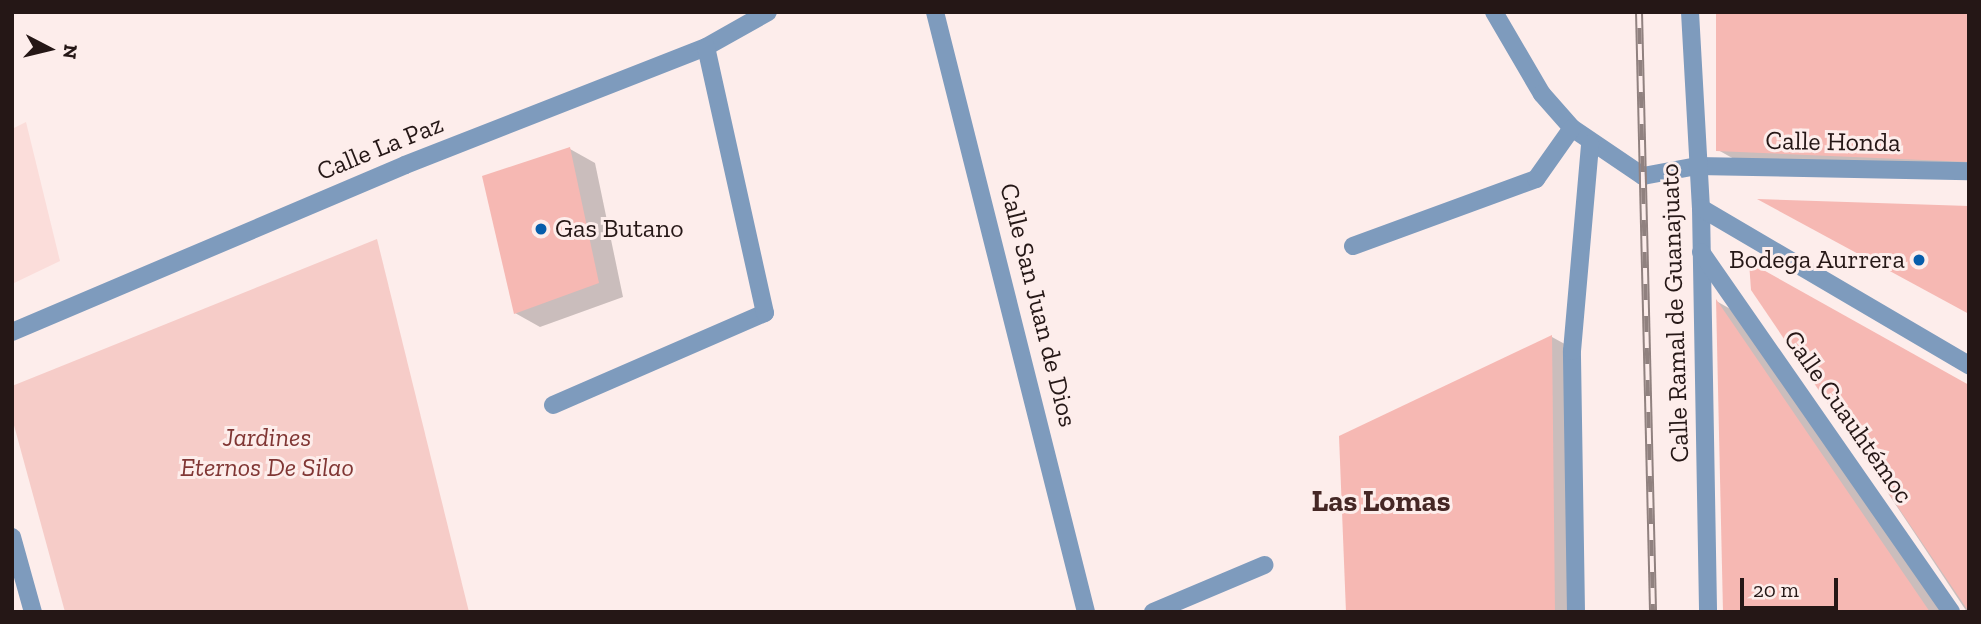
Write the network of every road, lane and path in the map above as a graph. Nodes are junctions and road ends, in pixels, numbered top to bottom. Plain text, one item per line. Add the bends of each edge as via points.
1 (935, 12) edge
2 (1494, 12) edge
3 (1690, 12) edge
4 (759, 16) edge
5 (706, 47) junction
6 (1572, 128) junction
7 (1590, 144) junction
8 (1697, 166) junction
9 (1969, 171) edge
10 (1701, 208) junction
11 (1353, 246) dead end
12 (1701, 252) junction
13 (12, 332) edge
14 (1969, 365) edge
15 (553, 405) dead end
16 (12, 537) edge
17 (1264, 565) dead end
18 (16, 566) edge
19 (33, 612) edge
20 (1086, 612) edge
21 (1153, 612) edge
22 (1576, 612) edge
23 (1708, 612) edge
24 (1951, 612) edge

1 - 20 street, Calle San Juan de Dios
2 - 6 street, Calle Honda via 1542,94
3 - 8 street, Calle Ramal de Guanajuato
4 - 5 street, Calle La Paz
5 - 13 street, Calle La Paz via 405,165
5 - 15 street via 765,313
6 - 7 street, Calle Honda
6 - 11 street via 1536,180
7 - 8 street, Calle Honda via 1643,176
7 - 22 street via 1572,351
8 - 9 street, Calle Honda
8 - 10 street, Calle Ramal de Guanajuato
10 - 12 street, Calle Ramal de Guanajuato
10 - 14 street
12 - 23 street, Calle Ramal de Guanajuato
12 - 24 street, Calle Cuauhtémoc
16 - 18 street
17 - 21 street
18 - 19 street

